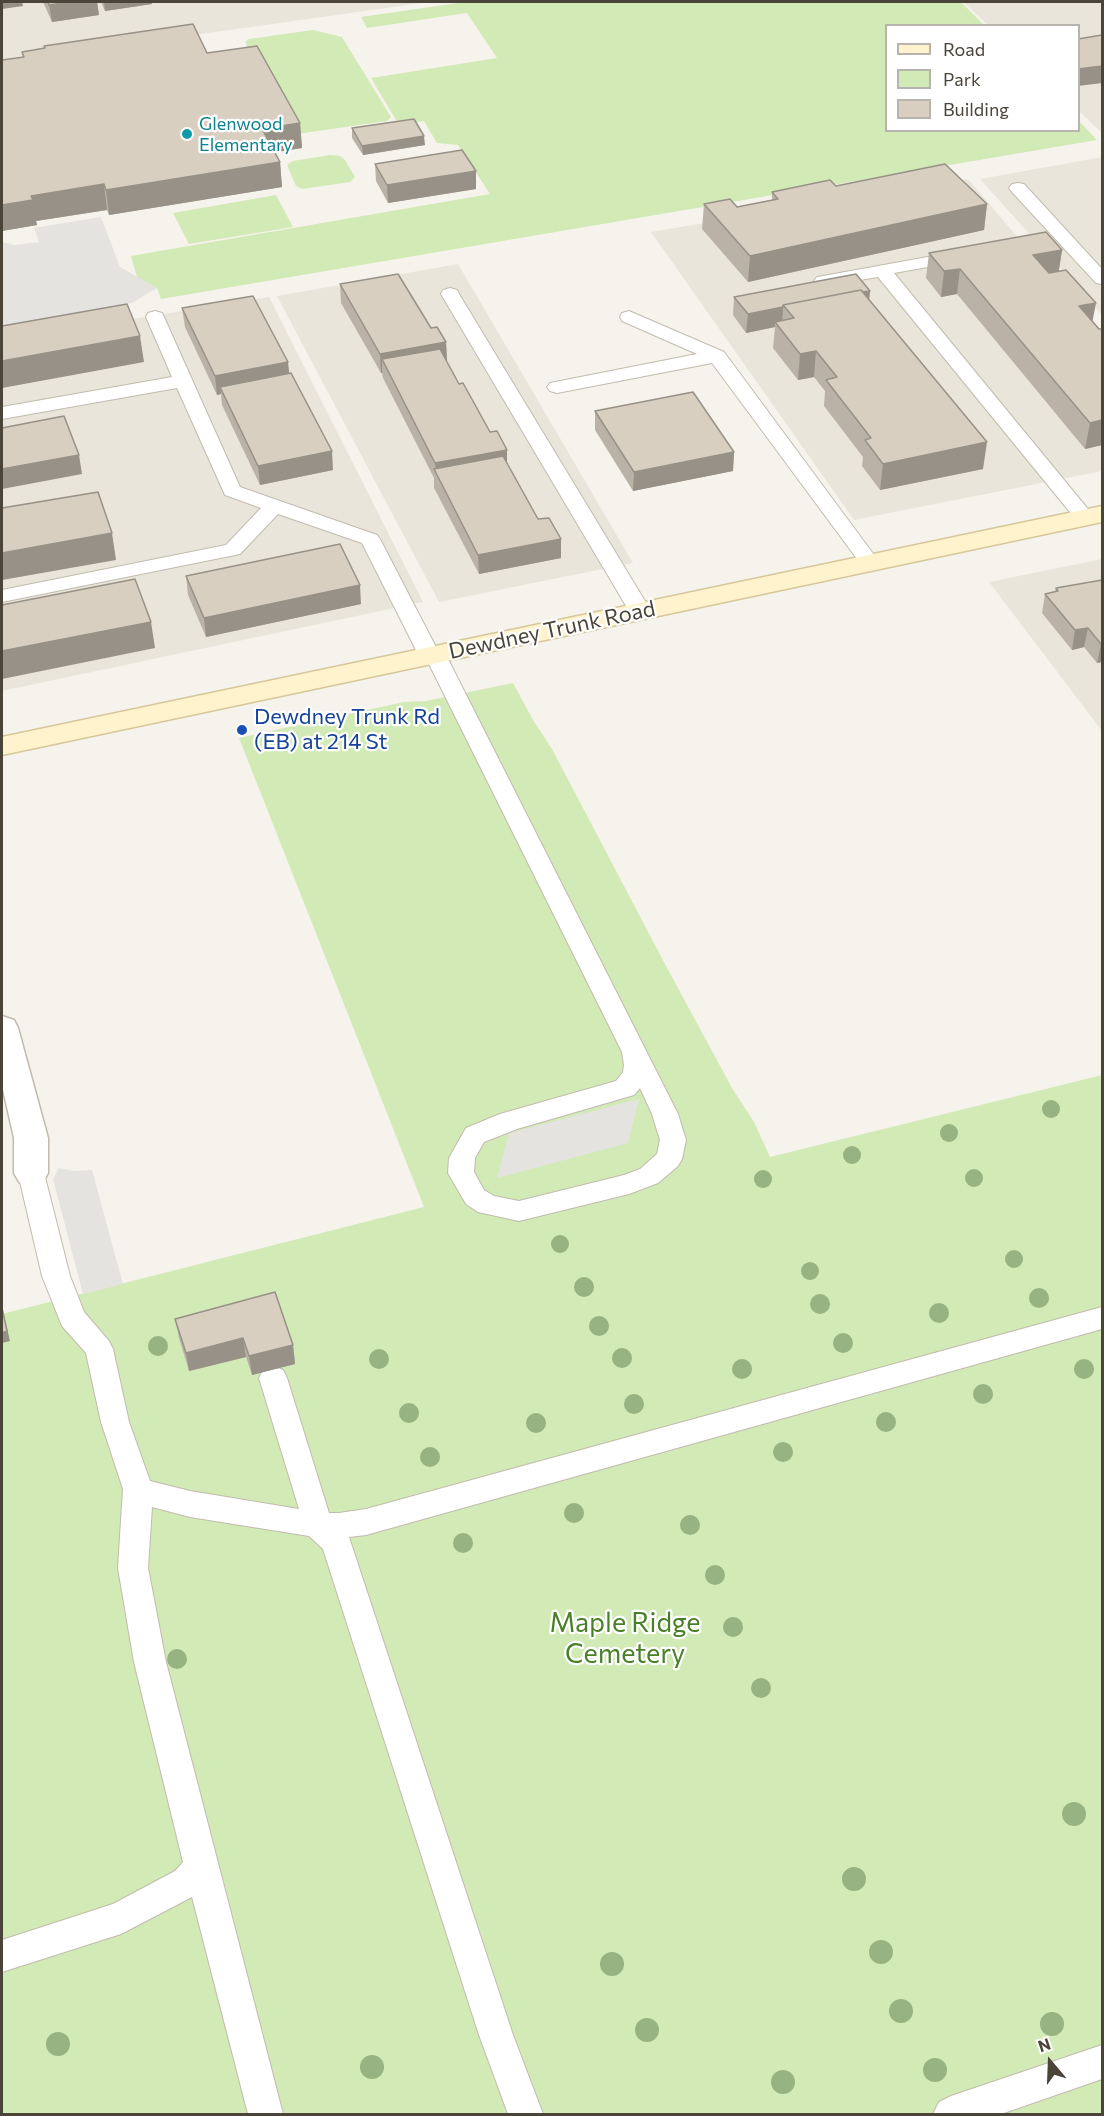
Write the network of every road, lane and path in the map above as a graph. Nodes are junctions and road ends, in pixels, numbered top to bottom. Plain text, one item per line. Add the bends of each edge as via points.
1 (1018, 188) dead end
2 (975, 254) edge
3 (882, 270) junction
4 (1102, 279) edge
5 (804, 284) edge
6 (450, 294) dead end
7 (155, 316) dead end
8 (628, 317) dead end
9 (717, 356) junction
10 (183, 381) junction
11 (557, 387) dead end
12 (2, 413) edge
13 (274, 506) junction
14 (1094, 516) edge
15 (870, 563) junction
16 (2, 596) edge
17 (640, 611) junction
18 (433, 656) junction
19 (2, 746) edge
20 (2, 1028) edge
21 (635, 1052) junction
22 (31, 1173) joint
23 (1102, 1318) edge
24 (273, 1378) dead end
25 (138, 1489) junction
26 (317, 1524) junction
27 (201, 1866) junction
28 (2, 1956) edge
29 (1102, 2062) edge
30 (266, 2115) edge
31 (526, 2115) edge
32 (951, 2115) edge

1 - 4 lane
2 - 3 lane
3 - 5 lane
3 - 14 lane
6 - 17 lane
7 - 10 lane
8 - 9 lane
9 - 11 lane
9 - 15 lane
10 - 12 lane
10 - 13 lane via 232,491
13 - 16 lane via 232,550
13 - 18 lane via 370,539
14 - 15 main road, Dewdney Trunk Road
15 - 17 main road, Dewdney Trunk Road
17 - 18 main road, Dewdney Trunk Road
18 - 19 main road, Dewdney Trunk Road
18 - 21 lane
20 - 22 street via 27,1116
21 - 21 lane via 636,1075 625,1088 509,1121 475,1135 462,1158 461,1173 475,1197 487,1205 519,1211 629,1184 661,1167 672,1151 670,1126
22 - 25 lane via 56,1276 72,1318 99,1349 115,1422
23 - 26 lane via 366,1522
24 - 26 lane
25 - 26 lane via 201,1506
25 - 27 lane via 133,1568 150,1662
26 - 31 lane via 336,1542 496,2035
27 - 28 lane via 187,1882 121,1918
27 - 30 lane
29 - 32 lane

